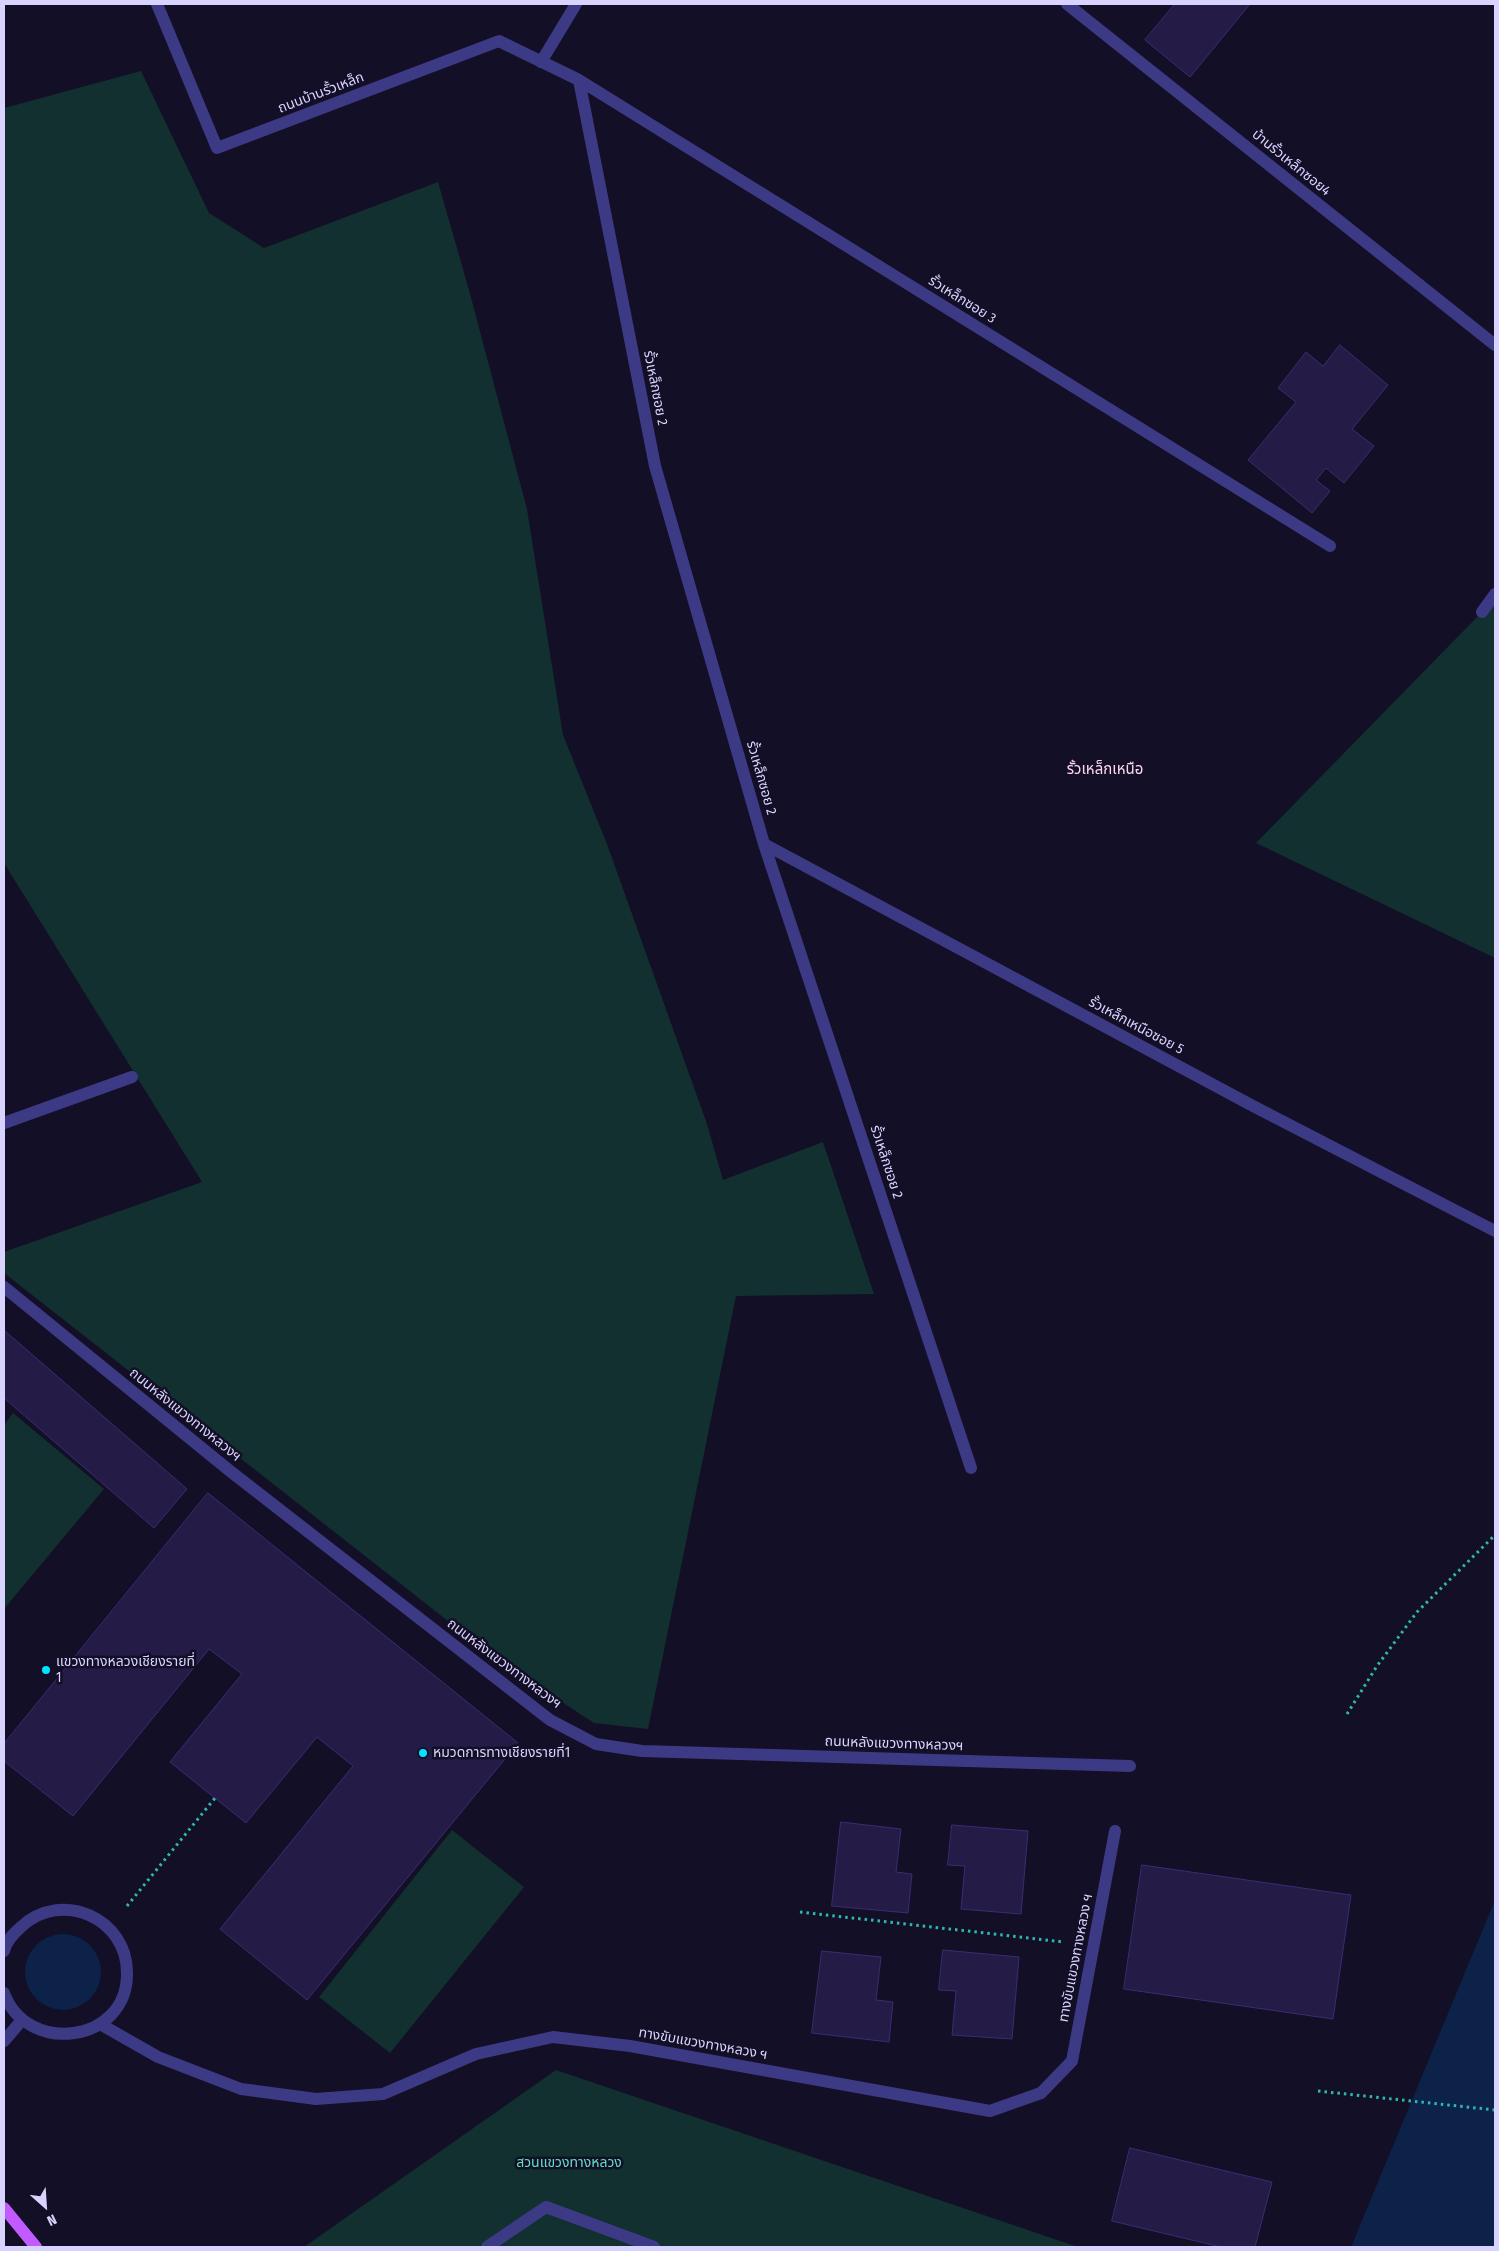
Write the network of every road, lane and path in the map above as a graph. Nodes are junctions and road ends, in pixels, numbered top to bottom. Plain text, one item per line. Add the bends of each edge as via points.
1 (158, 4) edge
2 (576, 4) edge
3 (1067, 4) edge
4 (541, 62) junction
5 (579, 80) junction
6 (1495, 345) edge
7 (1330, 546) dead end
8 (1495, 594) edge
9 (1482, 612) dead end
10 (764, 844) junction
11 (132, 1077) dead end
12 (4, 1124) edge
13 (1495, 1231) edge
14 (4, 1287) edge
15 (972, 1468) dead end
16 (1495, 1536) edge
17 (1347, 1714) dead end
18 (1130, 1766) dead end
19 (215, 1798) dead end
20 (1115, 1831) dead end
21 (800, 1912) dead end
22 (4, 1924) edge
23 (109, 1928) junction
24 (12, 1934) junction
25 (1094, 1945) junction
26 (4, 1951) edge
27 (4, 1993) edge
28 (22, 2020) junction
29 (100, 2024) junction
30 (4, 2041) edge
31 (1318, 2092) dead end
32 (1495, 2110) edge
33 (4, 2208) edge
34 (36, 2247) edge
35 (487, 2247) edge
36 (654, 2247) edge

1 - 4 street, ถนนบ้านรั้วเหล็ก via 218,148 500,41
2 - 4 street
3 - 6 street, บ้านรั้วเหล็กซอย4
4 - 5 street, ถนนบ้านรั้วเหล็ก
5 - 7 street, รั้วเหล็กซอย 3
5 - 10 street, รั้วเหล็กซอย 2 via 655,466
8 - 9 street
10 - 13 street, รั้วเหล็กเหนือซอย 5 via 1253,1106
10 - 15 street, รั้วเหล็กซอย 2
11 - 12 street
14 - 18 street, ถนนหลังแขวงทางหลวงฯ via 230,1471 550,1720 596,1744 642,1751
16 - 17 path via 1417,1612
19 - 23 path
20 - 25 street, ทางขับแขวงทางหลวง ฯ
21 - 25 path
22 - 24 street
23 - 24 street via 82,1911 50,1910 28,1919
23 - 29 street via 121,1946 127,1974 123,1995 116,2008
24 - 26 street
25 - 29 street, ทางขับแขวงทางหลวง ฯ via 1072,2061 1041,2093 990,2111 630,2046 553,2037 476,2054 383,2094 316,2099 241,2089 158,2057
27 - 28 street via 7,2003
28 - 29 street via 47,2034 67,2035
28 - 30 street
31 - 32 path
33 - 34 main road
35 - 36 street via 546,2207

